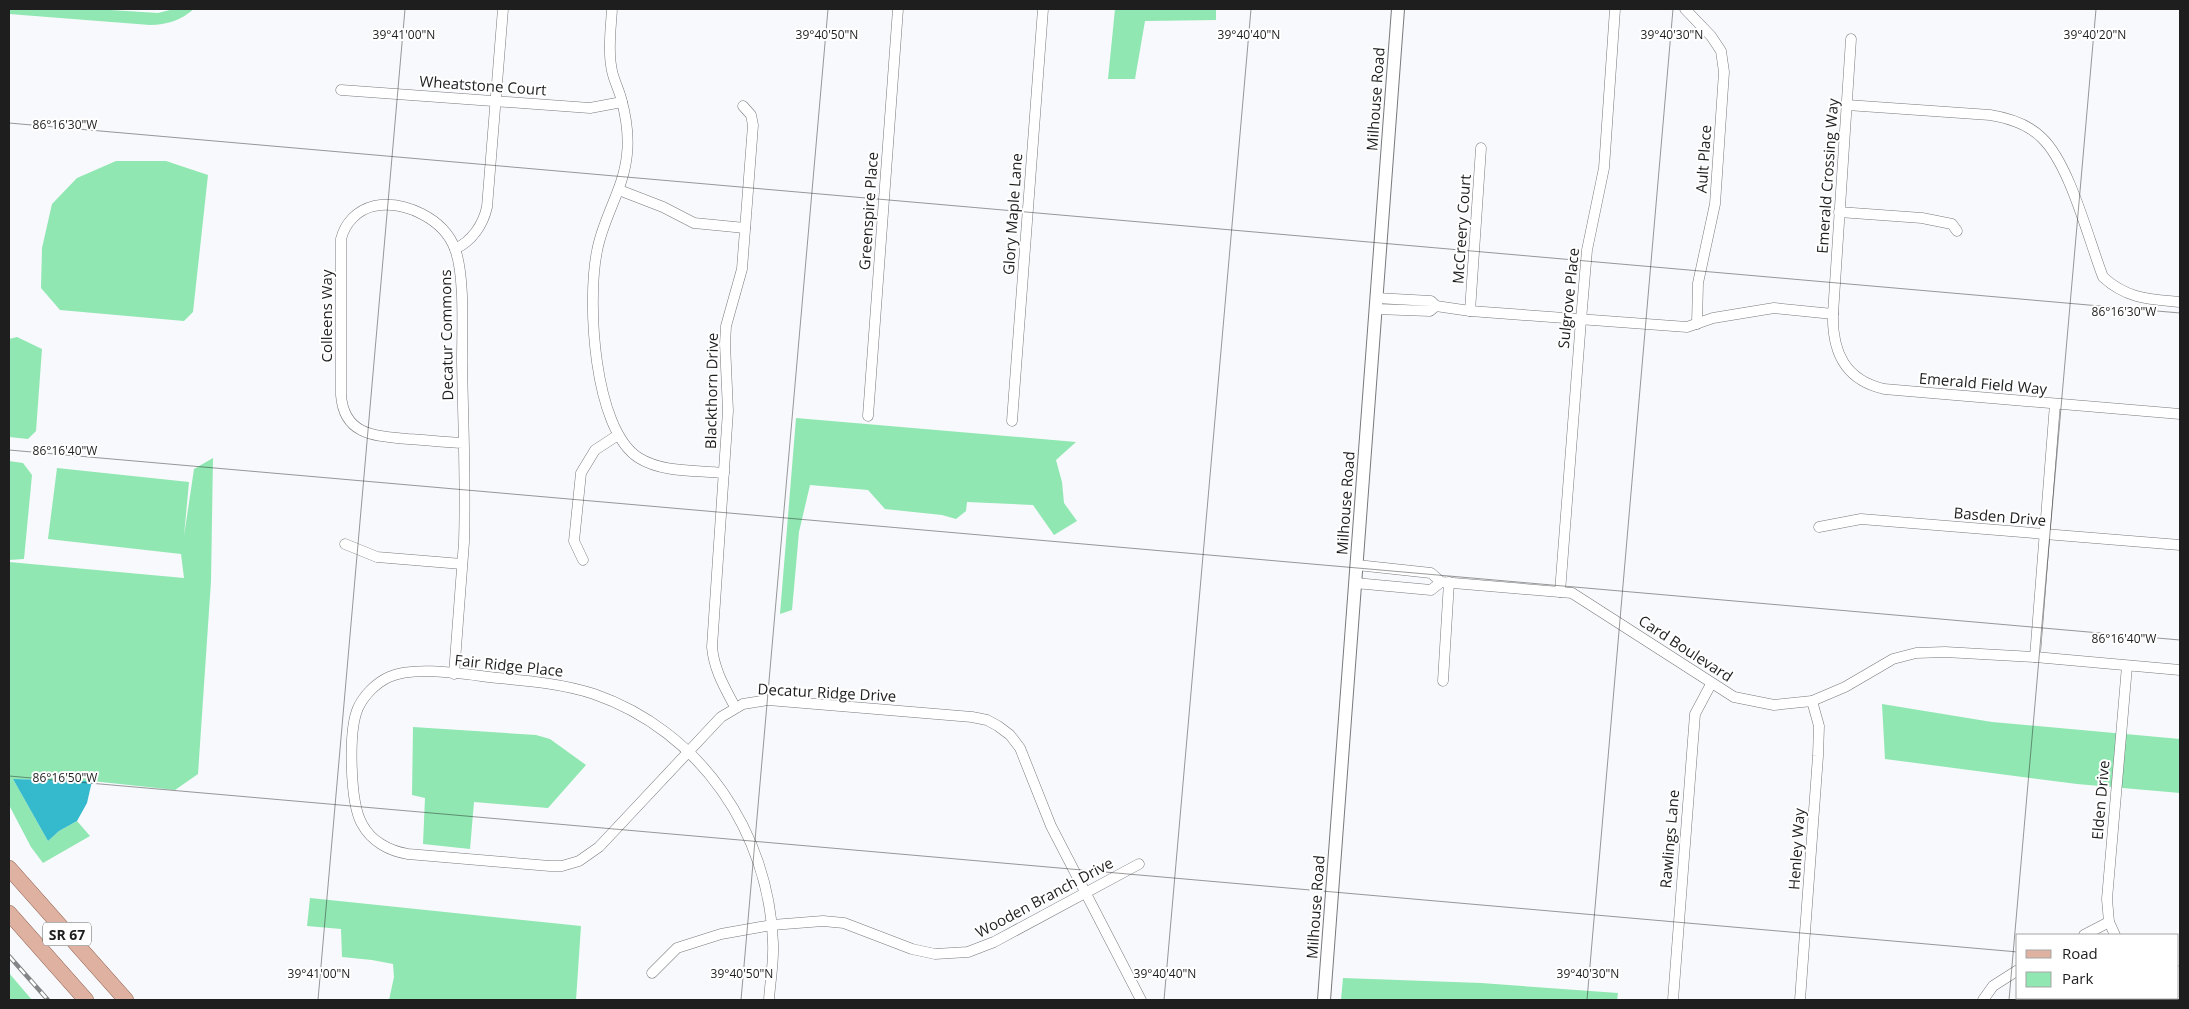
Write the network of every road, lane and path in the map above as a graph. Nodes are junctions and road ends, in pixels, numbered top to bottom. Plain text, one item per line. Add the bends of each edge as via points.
1 (503, 9) edge
2 (612, 9) edge
3 (898, 9) edge
4 (1043, 9) edge
5 (1398, 9) edge
6 (1615, 9) edge
7 (1685, 9) edge
8 (1851, 39) dead end
9 (342, 90) dead end
10 (496, 101) junction
11 (622, 102) junction
12 (1847, 105) junction
13 (743, 106) dead end
14 (1481, 148) dead end
15 (619, 190) junction
16 (1839, 212) junction
17 (745, 228) junction
18 (1957, 231) dead end
19 (455, 249) junction
20 (2180, 302) edge
21 (1376, 303) junction
22 (1470, 311) junction
23 (1832, 314) junction
24 (1581, 320) junction
25 (1696, 324) junction
26 (2055, 404) junction
27 (2180, 414) edge
28 (868, 416) dead end
29 (1012, 421) dead end
30 (618, 435) junction
31 (463, 443) junction
32 (724, 472) junction
33 (1819, 527) dead end
34 (2044, 534) junction
35 (346, 544) dead end
36 (2180, 545) edge
37 (583, 560) dead end
38 (462, 564) junction
39 (1356, 565) junction
40 (1445, 582) junction
41 (1355, 583) junction
42 (1560, 592) junction
43 (2035, 657) junction
44 (2126, 666) junction
45 (2180, 670) edge
46 (454, 674) junction
47 (1443, 681) dead end
48 (1711, 684) junction
49 (1812, 701) junction
50 (735, 707) junction
51 (689, 752) junction
52 (360, 820) joint
53 (1139, 864) dead end
54 (9, 868) edge
55 (1086, 893) junction
56 (9, 913) edge
57 (2110, 922) junction
58 (772, 925) junction
59 (2086, 934) edge
60 (2115, 934) edge
61 (2016, 971) edge
62 (652, 973) dead end
63 (86, 1000) edge
64 (126, 1000) edge
65 (769, 1000) edge
66 (1142, 1000) edge
67 (1324, 1000) edge
68 (1673, 1000) edge
69 (1800, 1000) edge
70 (1984, 1000) edge

1 - 10 street, Decatur Commons
2 - 11 street via 611,66
3 - 28 street, Greenspire Place
4 - 29 street, Glory Maple Lane
5 - 21 street, Milhouse Road
6 - 24 street, Sulgrove Place via 1604,168 1588,250
7 - 25 street, Ault Place via 1721,51 1724,72 1715,204 1698,283
8 - 12 street, Emerald Crossing Way
9 - 10 street, Wheatstone Court
10 - 11 street, Wheatstone Court via 590,108
10 - 19 street, Decatur Commons via 485,215 475,234
11 - 15 street via 627,152
12 - 16 street, Emerald Crossing Way
12 - 20 street via 2013,119 2041,137 2058,158 2103,277 2113,286 2139,298
13 - 17 street, Blackthorn Drive via 751,115 752,125
14 - 22 street, McCreery Court
15 - 17 street via 694,223
15 - 30 street via 604,223 596,252 592,304 599,371
16 - 18 street via 1922,218 1952,224
16 - 23 street, Emerald Crossing Way
17 - 32 street, Blackthorn Drive via 742,269 726,326 728,402
19 - 31 street, Decatur Commons via 459,264 461,312
19 - 31 street, Colleens Way via 436,224 424,215 404,208 372,207 350,220 340,248 341,395 349,420 366,433
21 - 22 street via 1430,301 1436,306
21 - 39 street, Milhouse Road
22 - 24 street
23 - 25 street via 1774,308
23 - 26 street, Emerald Field Way via 1838,355 1845,367 1870,386 1884,390
24 - 25 street via 1687,327
24 - 42 street, Sulgrove Place
26 - 27 street, Emerald Field Way
26 - 34 street
30 - 32 street via 631,452 652,465
30 - 37 street via 595,450 581,473 574,541
31 - 38 street, Decatur Commons
32 - 50 street, Blackthorn Drive via 712,648 721,680
33 - 34 street, Basden Drive via 1861,519
34 - 36 street, Basden Drive
34 - 43 street
35 - 38 street via 377,557
38 - 46 street, Decatur Commons
39 - 40 street, Card Boulevard via 1431,573
39 - 41 street, Milhouse Road
40 - 41 street, Card Boulevard via 1431,590
40 - 42 street, Card Boulevard
40 - 47 street
41 - 67 street, Milhouse Road
42 - 48 street, Card Boulevard via 1572,593 1595,607
43 - 44 street, Card Boulevard
43 - 49 street, Card Boulevard via 1916,653 1893,659 1845,687
44 - 45 street, Card Boulevard
44 - 57 street, Elden Drive via 2107,899
46 - 51 street, Fair Ridge Place via 535,681 585,691 641,716
46 - 52 street, Fair Ridge Place via 404,672 373,688 360,703 354,722 353,796
48 - 49 street, Card Boulevard via 1734,697 1774,705
48 - 68 street, Rawlings Lane via 1695,714
49 - 69 street, Henley Way via 1819,726 1818,756
50 - 51 street, Decatur Ridge Drive via 721,717
50 - 55 street, Decatur Ridge Drive via 768,700 974,717 995,724 1010,735 1021,750 1050,826
51 - 52 street, Decatur Ridge Drive via 594,852 569,864 550,866 401,853 382,845
51 - 58 street, Fair Ridge Place via 724,793 750,837 766,885
53 - 55 street, Wooden Branch Drive
54 - 64 main road, SR 67
55 - 58 street, Wooden Branch Drive via 994,942 960,953 921,952 840,922
55 - 66 street, Decatur Ridge Drive
56 - 63 main road, SR 67
57 - 59 street
57 - 60 street, Elden Drive
58 - 62 street, Wooden Branch Drive via 721,934 677,948
58 - 65 street, Fair Ridge Place via 774,946
61 - 70 street via 1993,986

